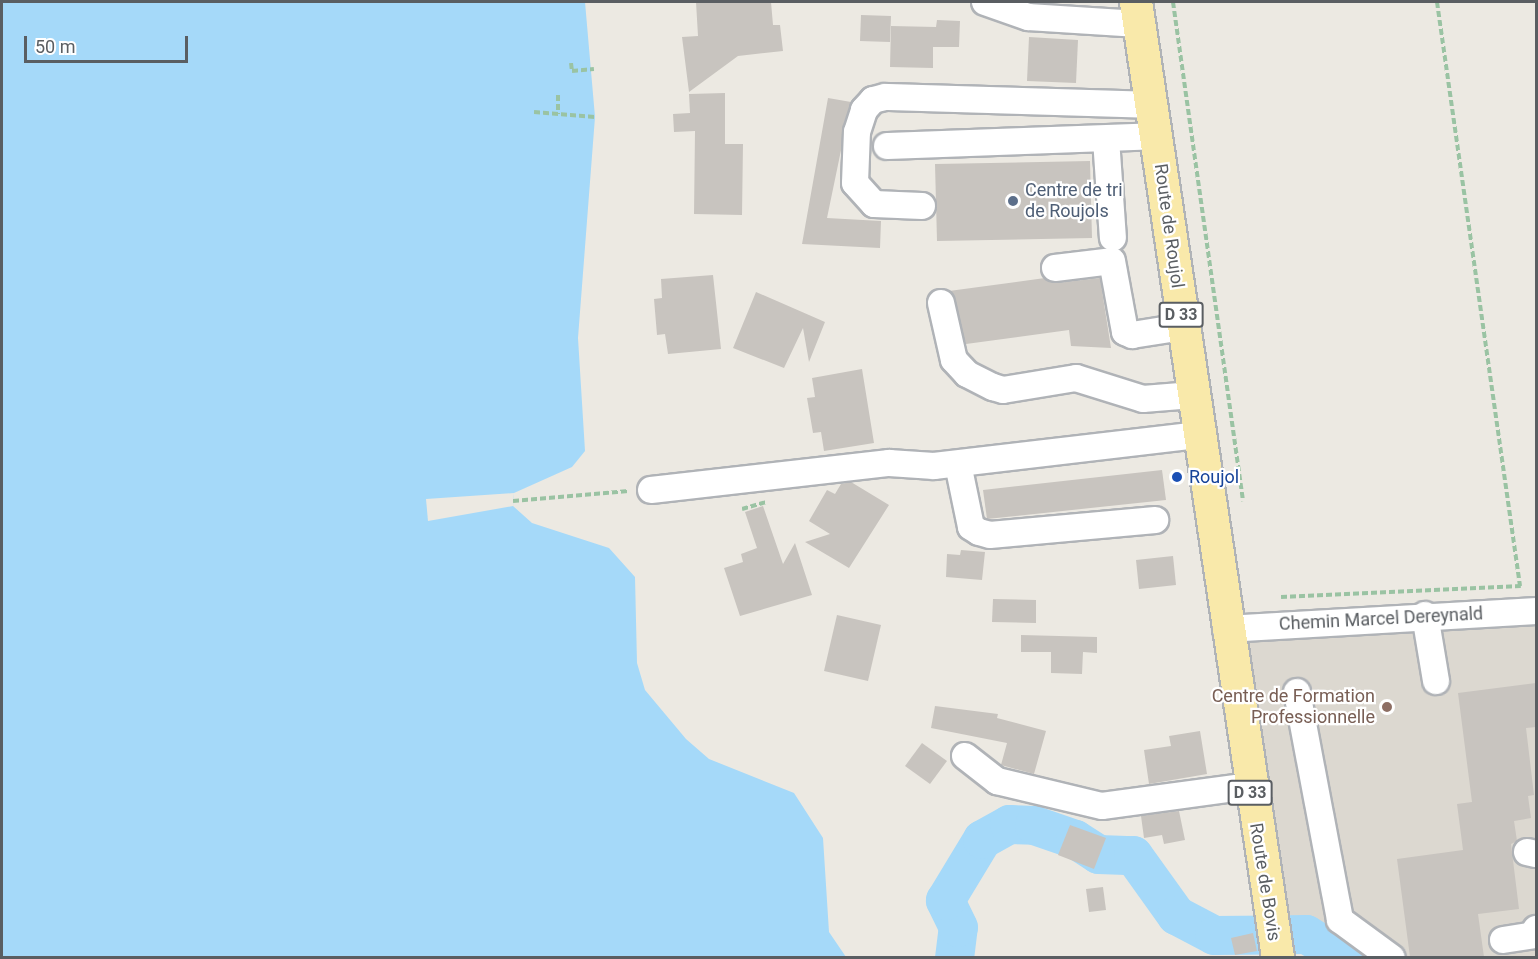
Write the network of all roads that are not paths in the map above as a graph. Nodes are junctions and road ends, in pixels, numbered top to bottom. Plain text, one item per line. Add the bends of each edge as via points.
1 (985, 2) edge
2 (1138, 13) edge
3 (1151, 105) junction
4 (1155, 136) junction
5 (1106, 139) junction
6 (887, 146) dead end
7 (922, 206) dead end
8 (1113, 238) dead end
9 (1055, 268) dead end
10 (941, 303) dead end
11 (1183, 327) junction
12 (1193, 394) junction
13 (1199, 435) junction
14 (958, 464) junction
15 (651, 490) road end
16 (1155, 520) dead end
17 (1536, 611) edge
18 (1425, 615) junction
19 (1226, 629) junction
20 (1436, 681) dead end
21 (1297, 692) dead end
22 (965, 756) dead end
23 (1249, 786) junction
24 (1536, 929) edge
25 (1503, 940) dead end
26 (1278, 957) edge
27 (1392, 957) edge

1 - 2 street via 1028,17
2 - 3 main road, Route de Roujol / D 33
3 - 4 main road, Route de Roujol / D 33
3 - 7 street via 885,97 873,100 864,110 857,132 855,183 874,204
4 - 5 street
4 - 11 main road, Route de Roujol / D 33
5 - 6 street
5 - 8 street
9 - 11 street via 1112,261 1125,332 1132,335
10 - 12 street via 954,360 967,374 993,387 1076,378 1149,399
11 - 12 main road, Route de Roujol / D 33
12 - 13 main road, Route de Roujol / D 33
13 - 14 street
13 - 19 main road, Route de Roujol / D 33
14 - 15 street via 889,462
14 - 16 street via 971,527 979,532 990,535
17 - 18 street, Chemin Marcel Dereynald
18 - 19 street, Chemin Marcel Dereynald
18 - 20 street
19 - 23 main road, Route de Bovis / D 33
21 - 27 street via 1341,920
22 - 23 street via 997,781 1093,805
23 - 26 main road, Route de Bovis / D 33
24 - 25 street via 1533,935

